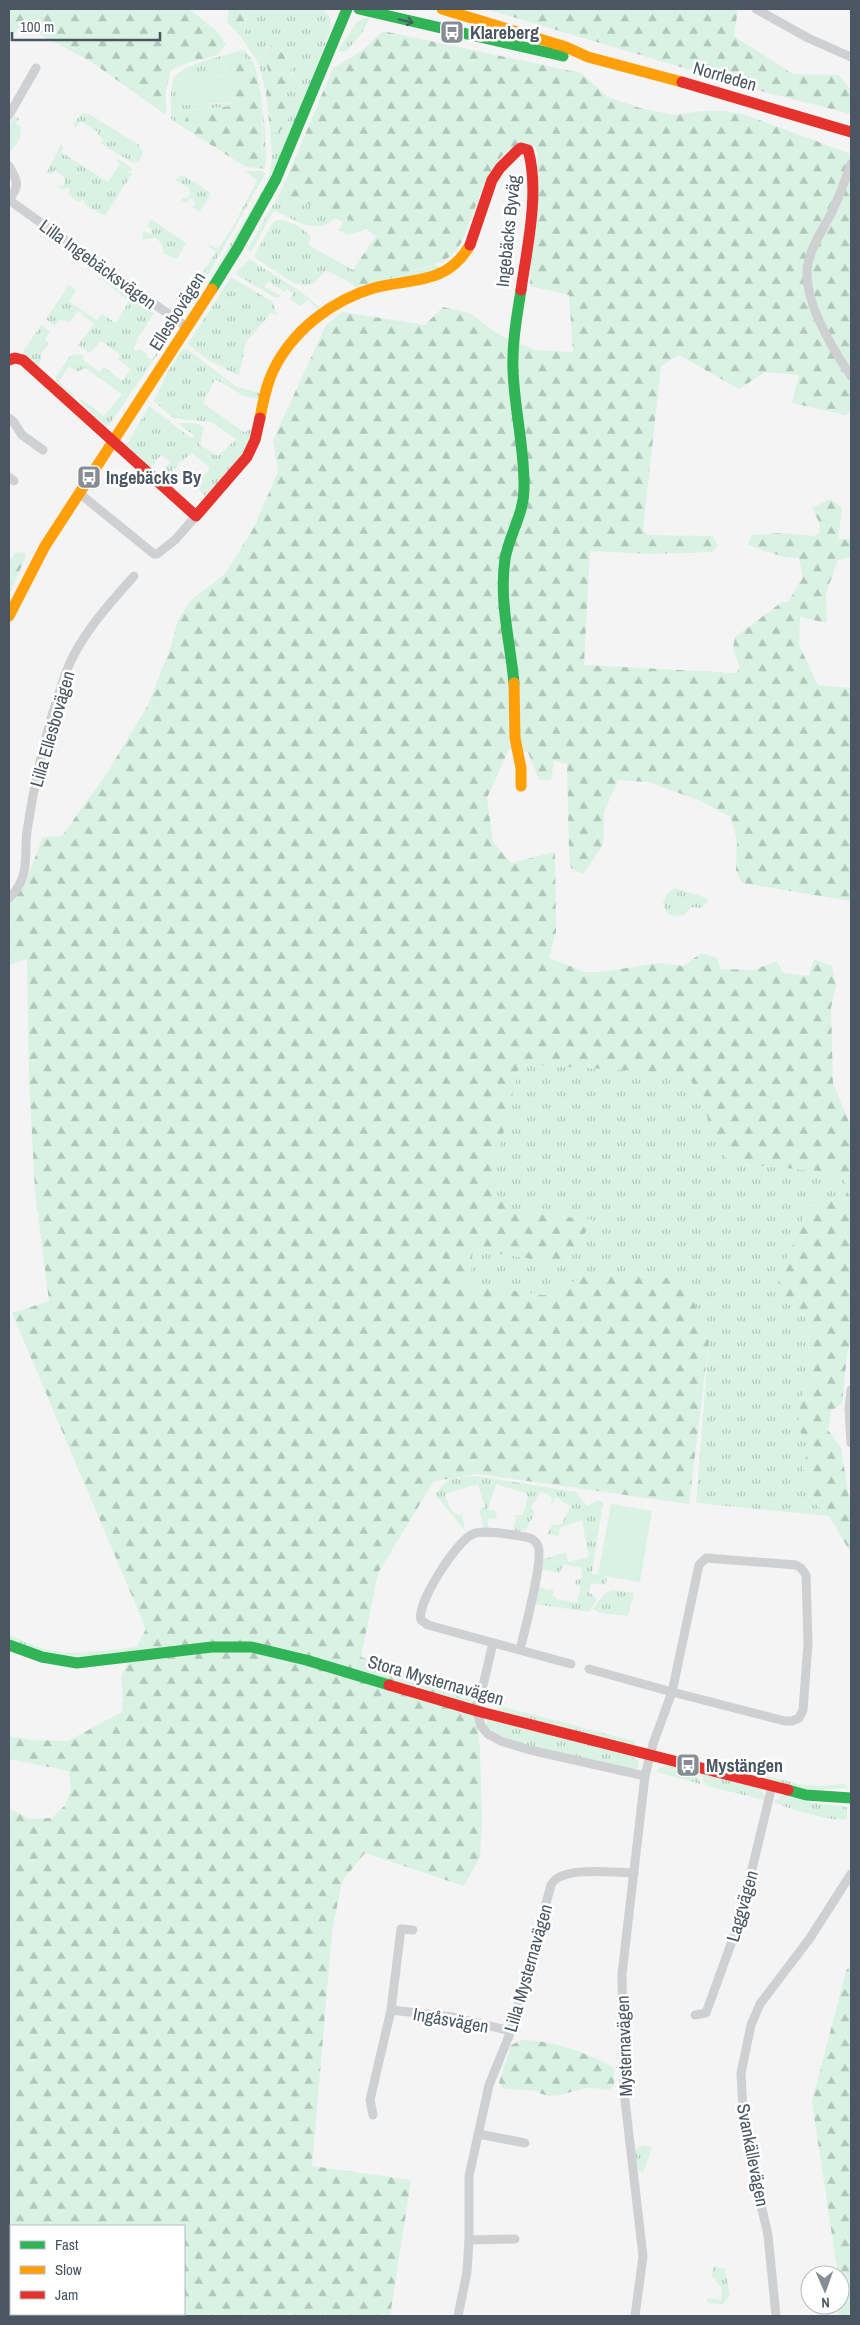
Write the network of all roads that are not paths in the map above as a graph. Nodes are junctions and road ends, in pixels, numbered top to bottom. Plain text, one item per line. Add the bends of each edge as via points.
1 (347, 9) edge
2 (359, 9) edge
3 (442, 9) edge
4 (756, 9) edge
5 (588, 57) junction
6 (851, 58) edge
7 (36, 68) dead end
8 (9, 115) edge
9 (849, 132) edge
10 (851, 164) edge
11 (9, 166) edge
12 (9, 200) edge
13 (188, 328) junction
14 (9, 360) edge
15 (851, 376) edge
16 (9, 418) edge
17 (113, 442) junction
18 (43, 450) dead end
19 (79, 493) junction
20 (196, 516) junction
21 (134, 576) dead end
22 (9, 616) edge
23 (521, 786) dead end
24 (9, 898) edge
25 (851, 1390) edge
26 (851, 1443) edge
27 (492, 1643) junction
28 (9, 1645) edge
29 (520, 1650) junction
30 (571, 1664) dead end
31 (589, 1669) dead end
32 (672, 1692) junction
33 (477, 1711) junction
34 (649, 1755) junction
35 (645, 1776) junction
36 (772, 1786) junction
37 (851, 1798) edge
38 (634, 1873) junction
39 (851, 1874) edge
40 (413, 1930) dead end
41 (391, 2010) junction
42 (696, 2015) dead end
43 (511, 2031) junction
44 (373, 2115) dead end
45 (479, 2134) junction
46 (525, 2143) dead end
47 (469, 2240) junction
48 (515, 2240) dead end
49 (458, 2316) edge
50 (635, 2316) edge
51 (776, 2316) edge

1 - 13 main road, Ellesbovägen via 276,179
2 -> 5 main road, Norrleden via 561,56
3 - 5 main road, Norrleden via 566,47
4 - 6 street
5 - 9 main road, Norrleden via 719,92
7 - 8 street
10 - 15 street via 840,196 815,243 808,269 810,295 818,315
11 - 12 street via 17,186
12 - 13 street, Lilla Ingebäcksvägen
13 - 17 main road, Ellesbovägen
14 - 17 main road via 23,360
16 - 18 street via 22,435
17 - 19 main road, Ellesbovägen
17 - 20 main road
19 - 20 street via 154,554 175,540
19 - 22 main road, Ellesbovägen via 27,578
20 - 23 main road, Ingebäcks Byväg via 248,456 261,423 272,373 287,348 332,307 359,292 431,278 456,264 470,245 493,178 517,151 524,148 532,154 530,225 513,352 524,492 506,553 503,594 515,693 515,739 523,771
21 - 24 street, Lilla Ellesbovägen via 89,631 66,673 34,788 26,834 24,873 20,885
25 - 26 street
27 - 29 street
27 - 29 street via 428,1625 420,1618 421,1607 431,1586 462,1541 475,1533 526,1537 538,1545 536,1572
27 - 33 street
28 - 33 main road, Stora Mysternavägen via 42,1657 76,1663 243,1646 306,1660
29 - 30 street
31 - 32 street
32 - 32 street via 785,1721 798,1720 802,1710 808,1643 807,1579 803,1570 799,1566 732,1559 702,1560
32 - 34 street
33 - 34 main road, Stora Mysternavägen
33 - 35 street via 484,1731 501,1741
34 - 35 street, Mysternavägen
34 - 36 main road, Stora Mysternavägen
35 - 38 street, Mysternavägen
36 - 37 main road, Stora Mysternavägen via 806,1794
36 - 42 street, Laggvägen via 740,1919 706,2013
38 - 43 street, Lilla Mysternavägen via 571,1872 552,1882
38 - 50 street, Mysternavägen via 622,1999 624,2092 643,2256
39 - 51 street, Svankällevägen via 810,1938 760,2004 751,2025 741,2073 744,2130 768,2235
40 - 41 street, Ingåsvägen via 400,1929
41 - 43 street, Ingåsvägen via 453,2018
41 - 44 street, Ingåsvägen via 370,2100
43 - 45 street, Lilla Mysternavägen via 489,2085
45 - 46 street
45 - 47 street, Lilla Mysternavägen via 469,2176
47 - 48 street
47 - 49 street, Lilla Mysternavägen via 467,2272

